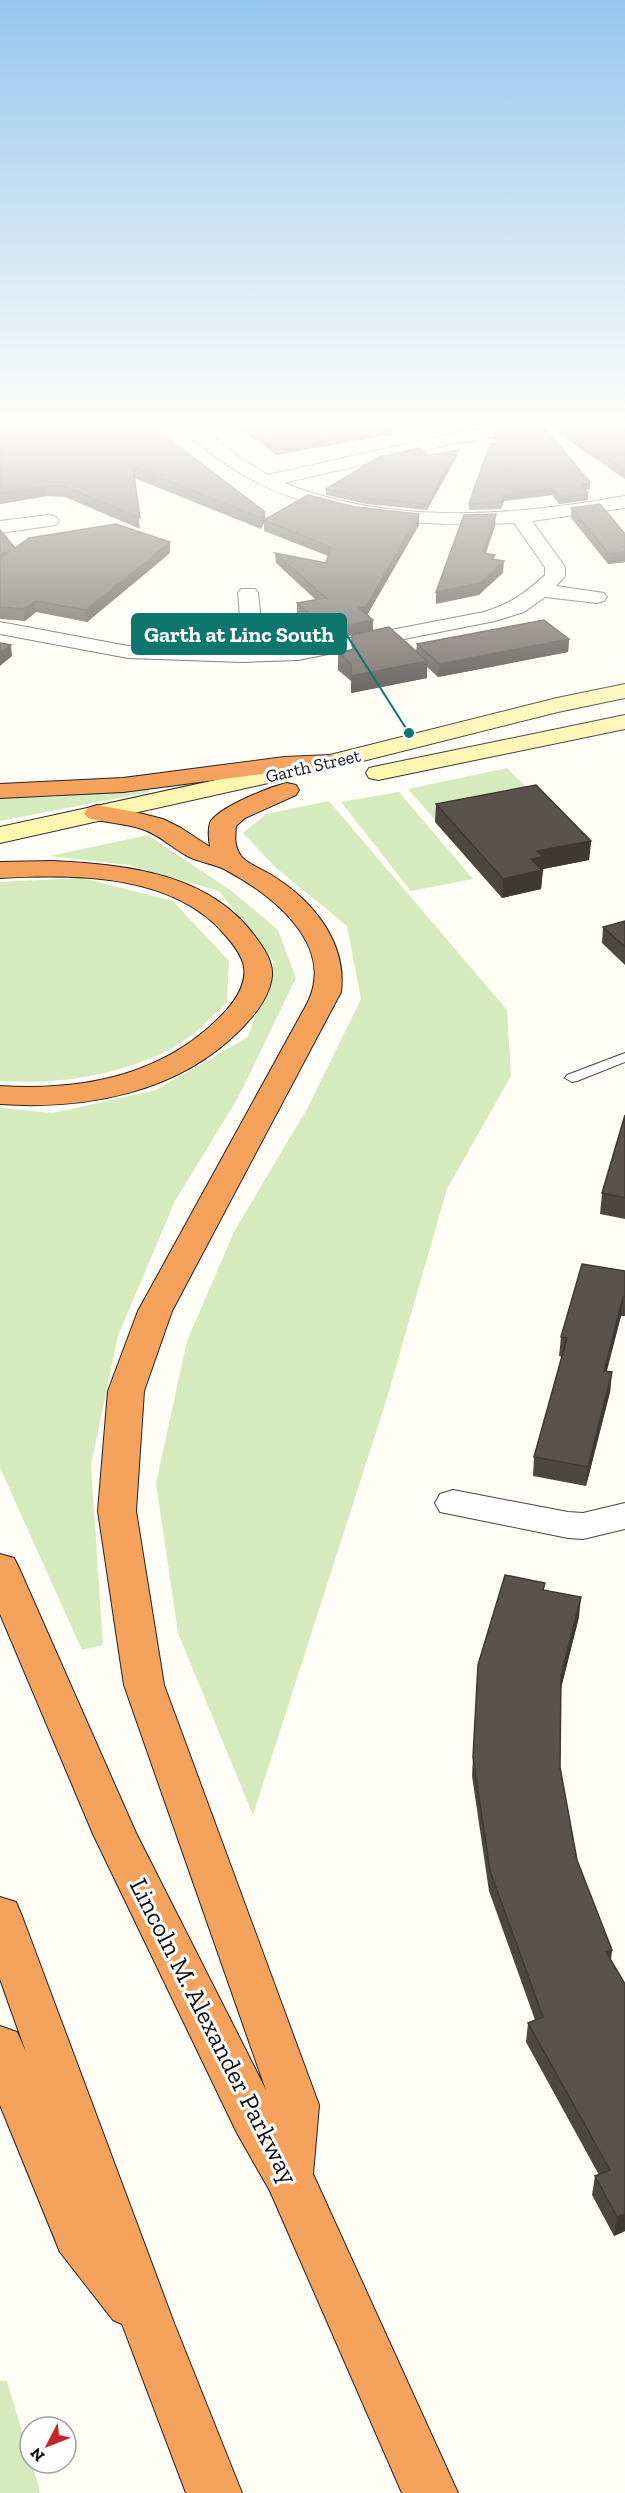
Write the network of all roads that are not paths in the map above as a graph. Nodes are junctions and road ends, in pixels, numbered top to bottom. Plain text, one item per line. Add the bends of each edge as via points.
1 (537, 542) edge
2 (540, 590) junction
3 (248, 593) dead end
4 (597, 597) dead end
5 (0, 628) edge
6 (254, 655) junction
7 (625, 691) edge
8 (625, 722) edge
9 (331, 762) junction
10 (287, 790) junction
11 (0, 791) edge
12 (97, 813) junction
13 (137, 820) junction
14 (0, 835) edge
15 (0, 851) edge
16 (232, 863) junction
17 (0, 870) edge
18 (625, 1057) edge
19 (572, 1078) dead end
20 (0, 1095) edge
21 (453, 1503) dead end
22 (625, 1516) edge
23 (0, 1568) edge
24 (0, 1916) edge
25 (0, 2047) edge
26 (288, 2175) junction
27 (148, 2323) junction
28 (214, 2493) edge
29 (430, 2493) edge

1 - 2 street via 555,567 555,576
2 - 4 street
2 - 6 street via 517,608 488,617 298,654
3 - 6 street
5 - 6 street via 128,652
7 - 9 main road, Garth Street
8 - 10 main road, Garth Street
9 - 11 highway via 284,764 123,785
9 - 12 main road, Garth Street
10 - 13 main road, Garth Street
10 - 16 highway via 223,823 222,845
12 - 13 highway
12 - 14 main road, Garth Street
13 - 15 main road, Garth Street
13 - 16 highway via 170,833 198,851
16 - 26 highway via 279,893 321,938 328,960 327,991 155,1311 126,1391 117,1511 144,1685 295,2105
17 - 20 highway via 80,869 133,877 183,892 218,911 244,939 258,967 254,990 244,1009 225,1031 186,1060 121,1086 50,1097
18 - 19 lane
21 - 22 street via 568,1525 583,1526
23 - 26 highway, Lincoln M. Alexander Parkway via 115,1834 254,2117
24 - 27 highway
25 - 27 highway via 78,2235
26 - 29 highway, Lincoln M. Alexander Parkway
27 - 28 highway

